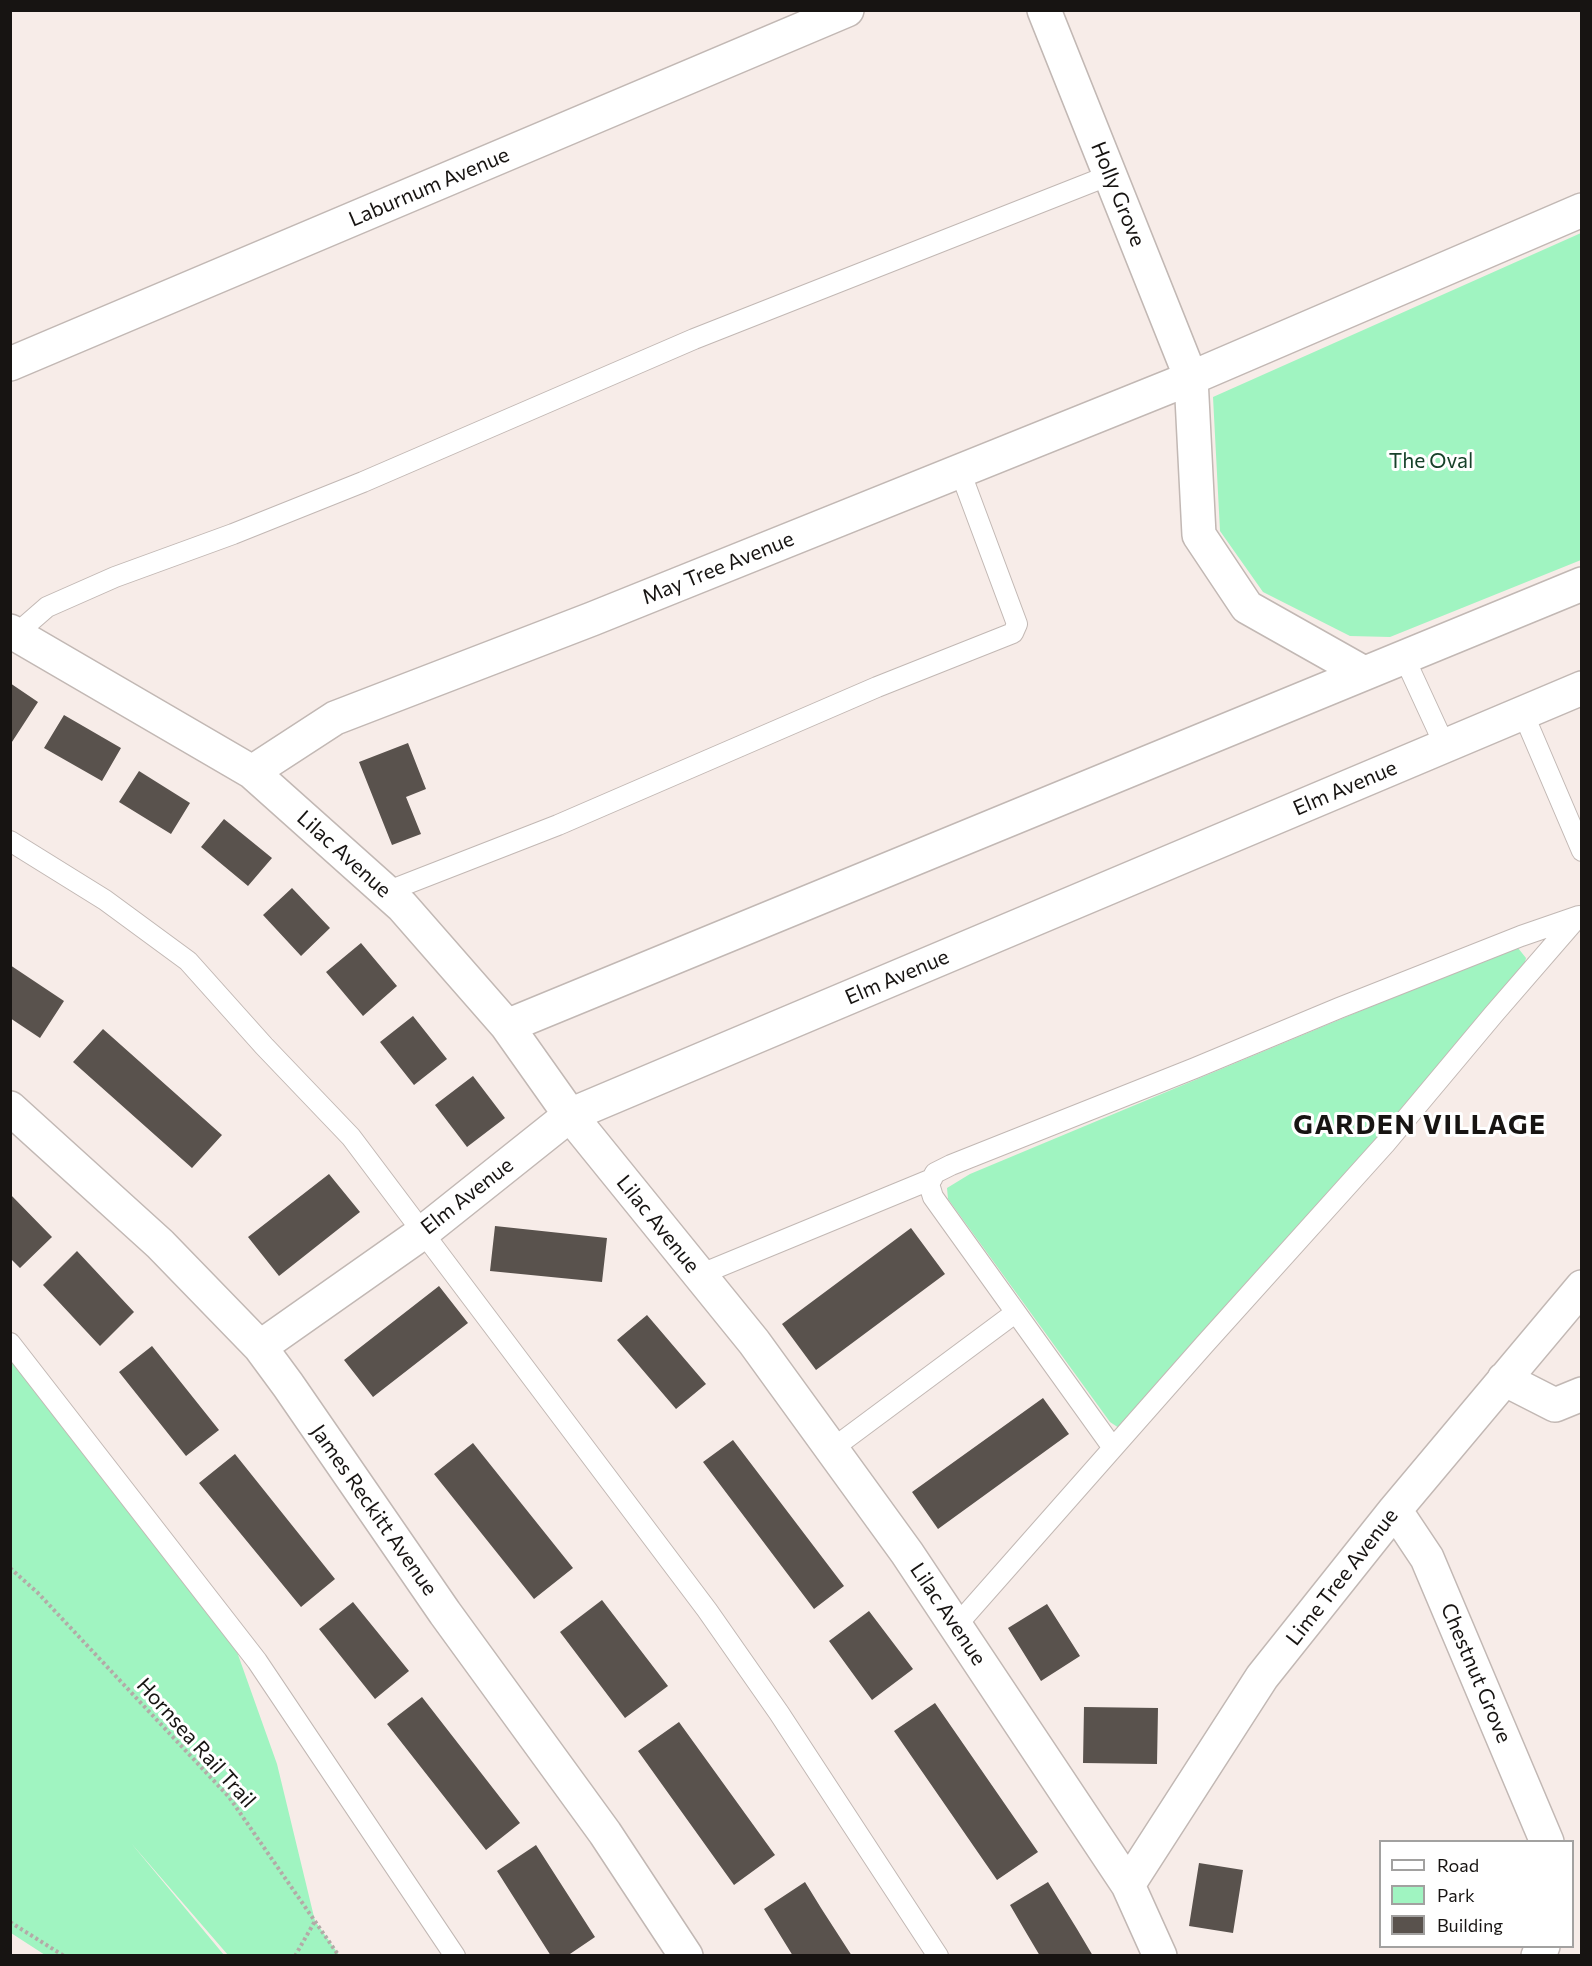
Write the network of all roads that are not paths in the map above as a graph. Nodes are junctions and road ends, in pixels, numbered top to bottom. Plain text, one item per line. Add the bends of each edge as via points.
1 (847, 10) edge
2 (1044, 10) edge
3 (1110, 175) junction
4 (1581, 210) edge
5 (10, 364) edge
6 (1191, 378) junction
7 (960, 471) junction
8 (1581, 584) edge
9 (13, 632) edge
10 (1404, 657) junction
11 (1364, 673) junction
12 (1581, 688) edge
13 (1523, 712) junction
14 (1445, 746) junction
15 (252, 772) junction
16 (10, 841) edge
17 (1581, 851) edge
18 (386, 892) junction
19 (1580, 915) edge
20 (507, 1026) junction
21 (10, 1108) edge
22 (570, 1115) junction
23 (932, 1179) junction
24 (422, 1233) junction
25 (699, 1275) junction
26 (1581, 1287) edge
27 (1015, 1313) junction
28 (10, 1343) edge
29 (260, 1347) junction
30 (1504, 1379) junction
31 (1581, 1394) edge
32 (1113, 1448) junction
33 (832, 1449) junction
34 (1395, 1510) junction
35 (956, 1626) junction
36 (1546, 1840) edge
37 (1128, 1885) junction
38 (455, 1956) edge
39 (686, 1956) edge
40 (938, 1956) edge
41 (1160, 1956) edge

1 - 5 street, Laburnum Avenue
2 - 3 street, Holly Grove
3 - 6 street, Holly Grove
3 - 9 lane via 694,339 363,482 116,577 47,607
4 - 6 street
6 - 7 street, May Tree Avenue
6 - 11 street via 1199,535 1246,607
7 - 15 street, May Tree Avenue via 334,718
7 - 18 lane via 1017,624 1013,633 877,687 558,825
8 - 10 street
9 - 15 street, Lilac Avenue
10 - 11 street
10 - 14 lane
11 - 20 street
12 - 13 street, Elm Avenue
13 - 14 street, Elm Avenue
13 - 17 lane
14 - 22 street, Elm Avenue
15 - 18 street, Lilac Avenue
16 - 24 lane via 105,900 189,962 351,1137
18 - 20 street, Lilac Avenue
19 - 23 lane via 951,1165
19 - 32 lane via 1385,1144
20 - 22 street, Lilac Avenue
21 - 29 street, James Reckitt Avenue via 160,1244
22 - 24 street, Elm Avenue
22 - 25 street, Lilac Avenue
23 - 25 lane
23 - 27 lane via 929,1184 933,1197
24 - 29 street, Elm Avenue
24 - 40 lane via 707,1610 786,1722
25 - 33 street, Lilac Avenue via 754,1342
26 - 30 street, Lime Tree Avenue
27 - 32 lane
27 - 33 lane
28 - 38 lane via 257,1660
29 - 39 street, James Reckitt Avenue via 605,1833
30 - 31 street via 1555,1404
30 - 34 street, Lime Tree Avenue
32 - 35 lane
33 - 35 street, Lilac Avenue
34 - 36 street, Chestnut Grove via 1427,1558
34 - 37 street, Lime Tree Avenue via 1262,1677
35 - 37 street, Lilac Avenue
37 - 41 street, Lilac Avenue

